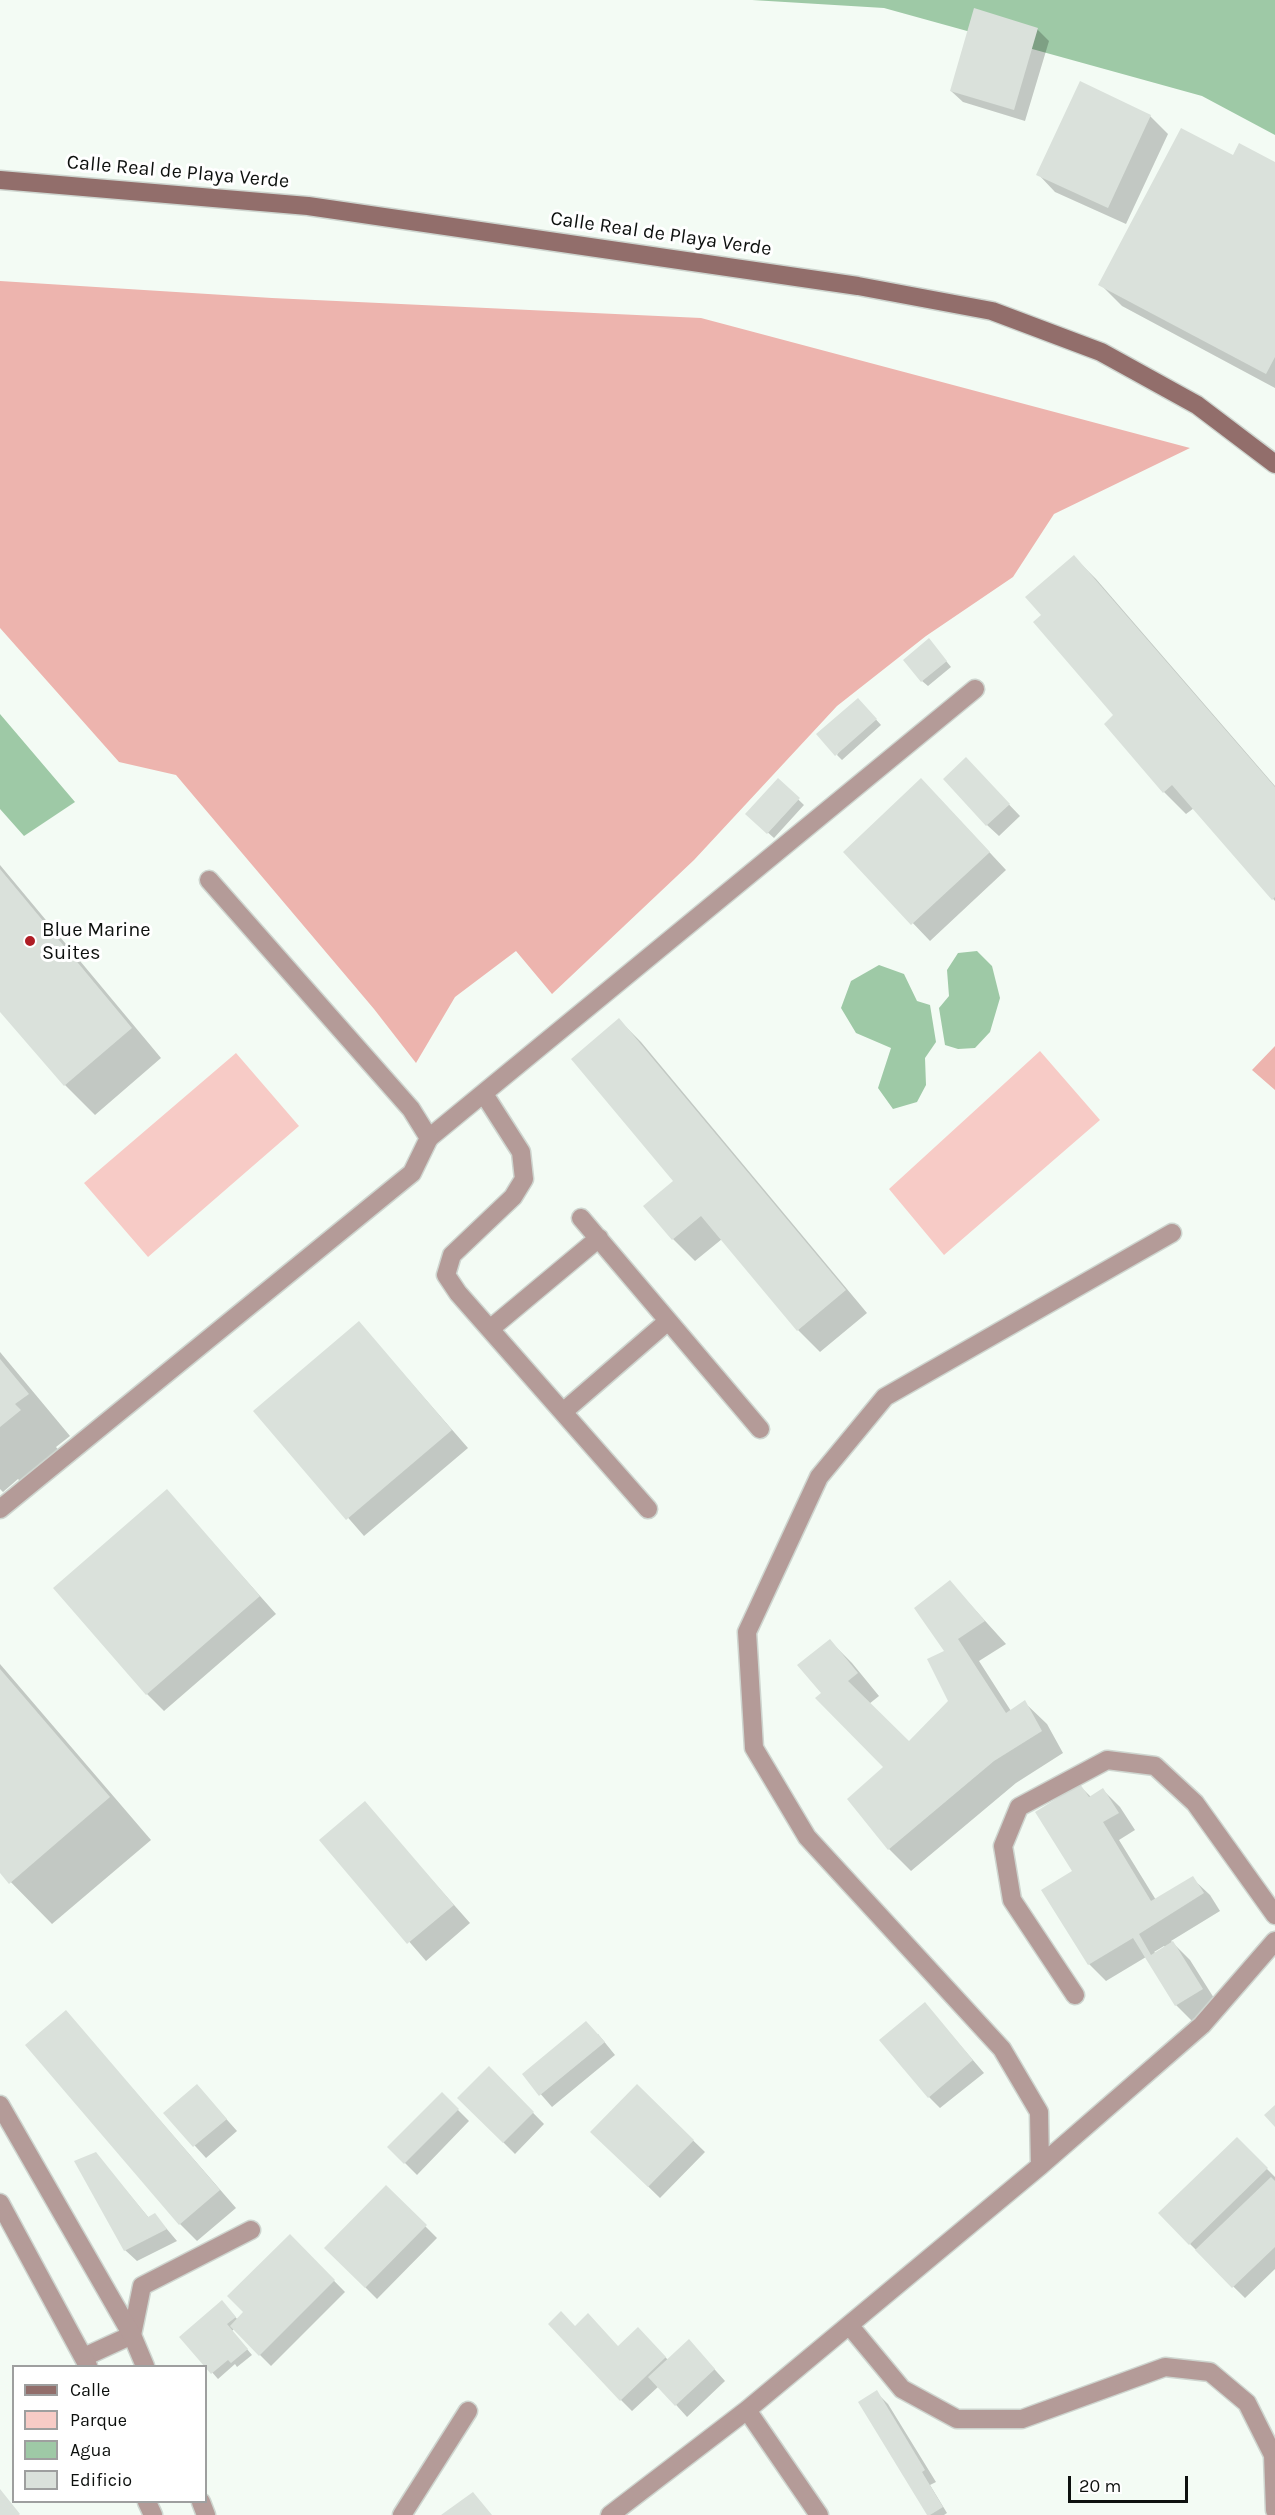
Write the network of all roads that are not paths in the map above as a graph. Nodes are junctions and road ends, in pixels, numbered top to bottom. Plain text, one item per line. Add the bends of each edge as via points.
1 (0, 180) edge
2 (1275, 464) edge
3 (975, 689) dead end
4 (209, 880) dead end
5 (484, 1094) junction
6 (429, 1138) junction
7 (581, 1218) dead end
8 (1172, 1233) dead end
9 (599, 1238) junction
10 (668, 1321) junction
11 (490, 1329) junction
12 (563, 1412) junction
13 (760, 1429) dead end
14 (0, 1509) edge
15 (648, 1509) dead end
16 (1275, 1915) edge
17 (1275, 1941) edge
18 (1075, 1995) dead end
19 (0, 2105) edge
20 (1040, 2166) junction
21 (0, 2203) edge
22 (251, 2230) dead end
23 (849, 2325) junction
24 (132, 2335) junction
25 (86, 2362) edge
26 (144, 2365) edge
27 (747, 2410) junction
28 (468, 2411) dead end
29 (1275, 2513) edge
30 (402, 2515) edge
31 (610, 2515) edge
32 (819, 2515) edge

1 - 2 street, Calle Real de Playa Verde via 308,206 858,286 992,311 1101,352 1197,405
3 - 5 street
4 - 6 street via 411,1109
5 - 6 street
5 - 11 street via 521,1152 524,1179 513,1197 452,1255 446,1275
6 - 14 street via 412,1173
7 - 9 street
8 - 20 street via 885,1397 819,1477 747,1632 754,1748 807,1836 1002,2049 1039,2112
9 - 10 street
9 - 11 street
10 - 12 street
10 - 13 street
11 - 12 street
12 - 15 street
16 - 18 street via 1195,1803 1155,1766 1107,1760 1019,1807 1003,1846 1012,1900
17 - 20 street via 1202,2025
19 - 24 street
20 - 23 street
21 - 25 street
22 - 24 street via 142,2286
23 - 27 street
23 - 29 street via 902,2389 957,2419 1022,2419 1165,2367 1210,2372 1247,2403 1272,2455
24 - 25 street
24 - 26 street
27 - 31 street
27 - 32 street
28 - 30 street

